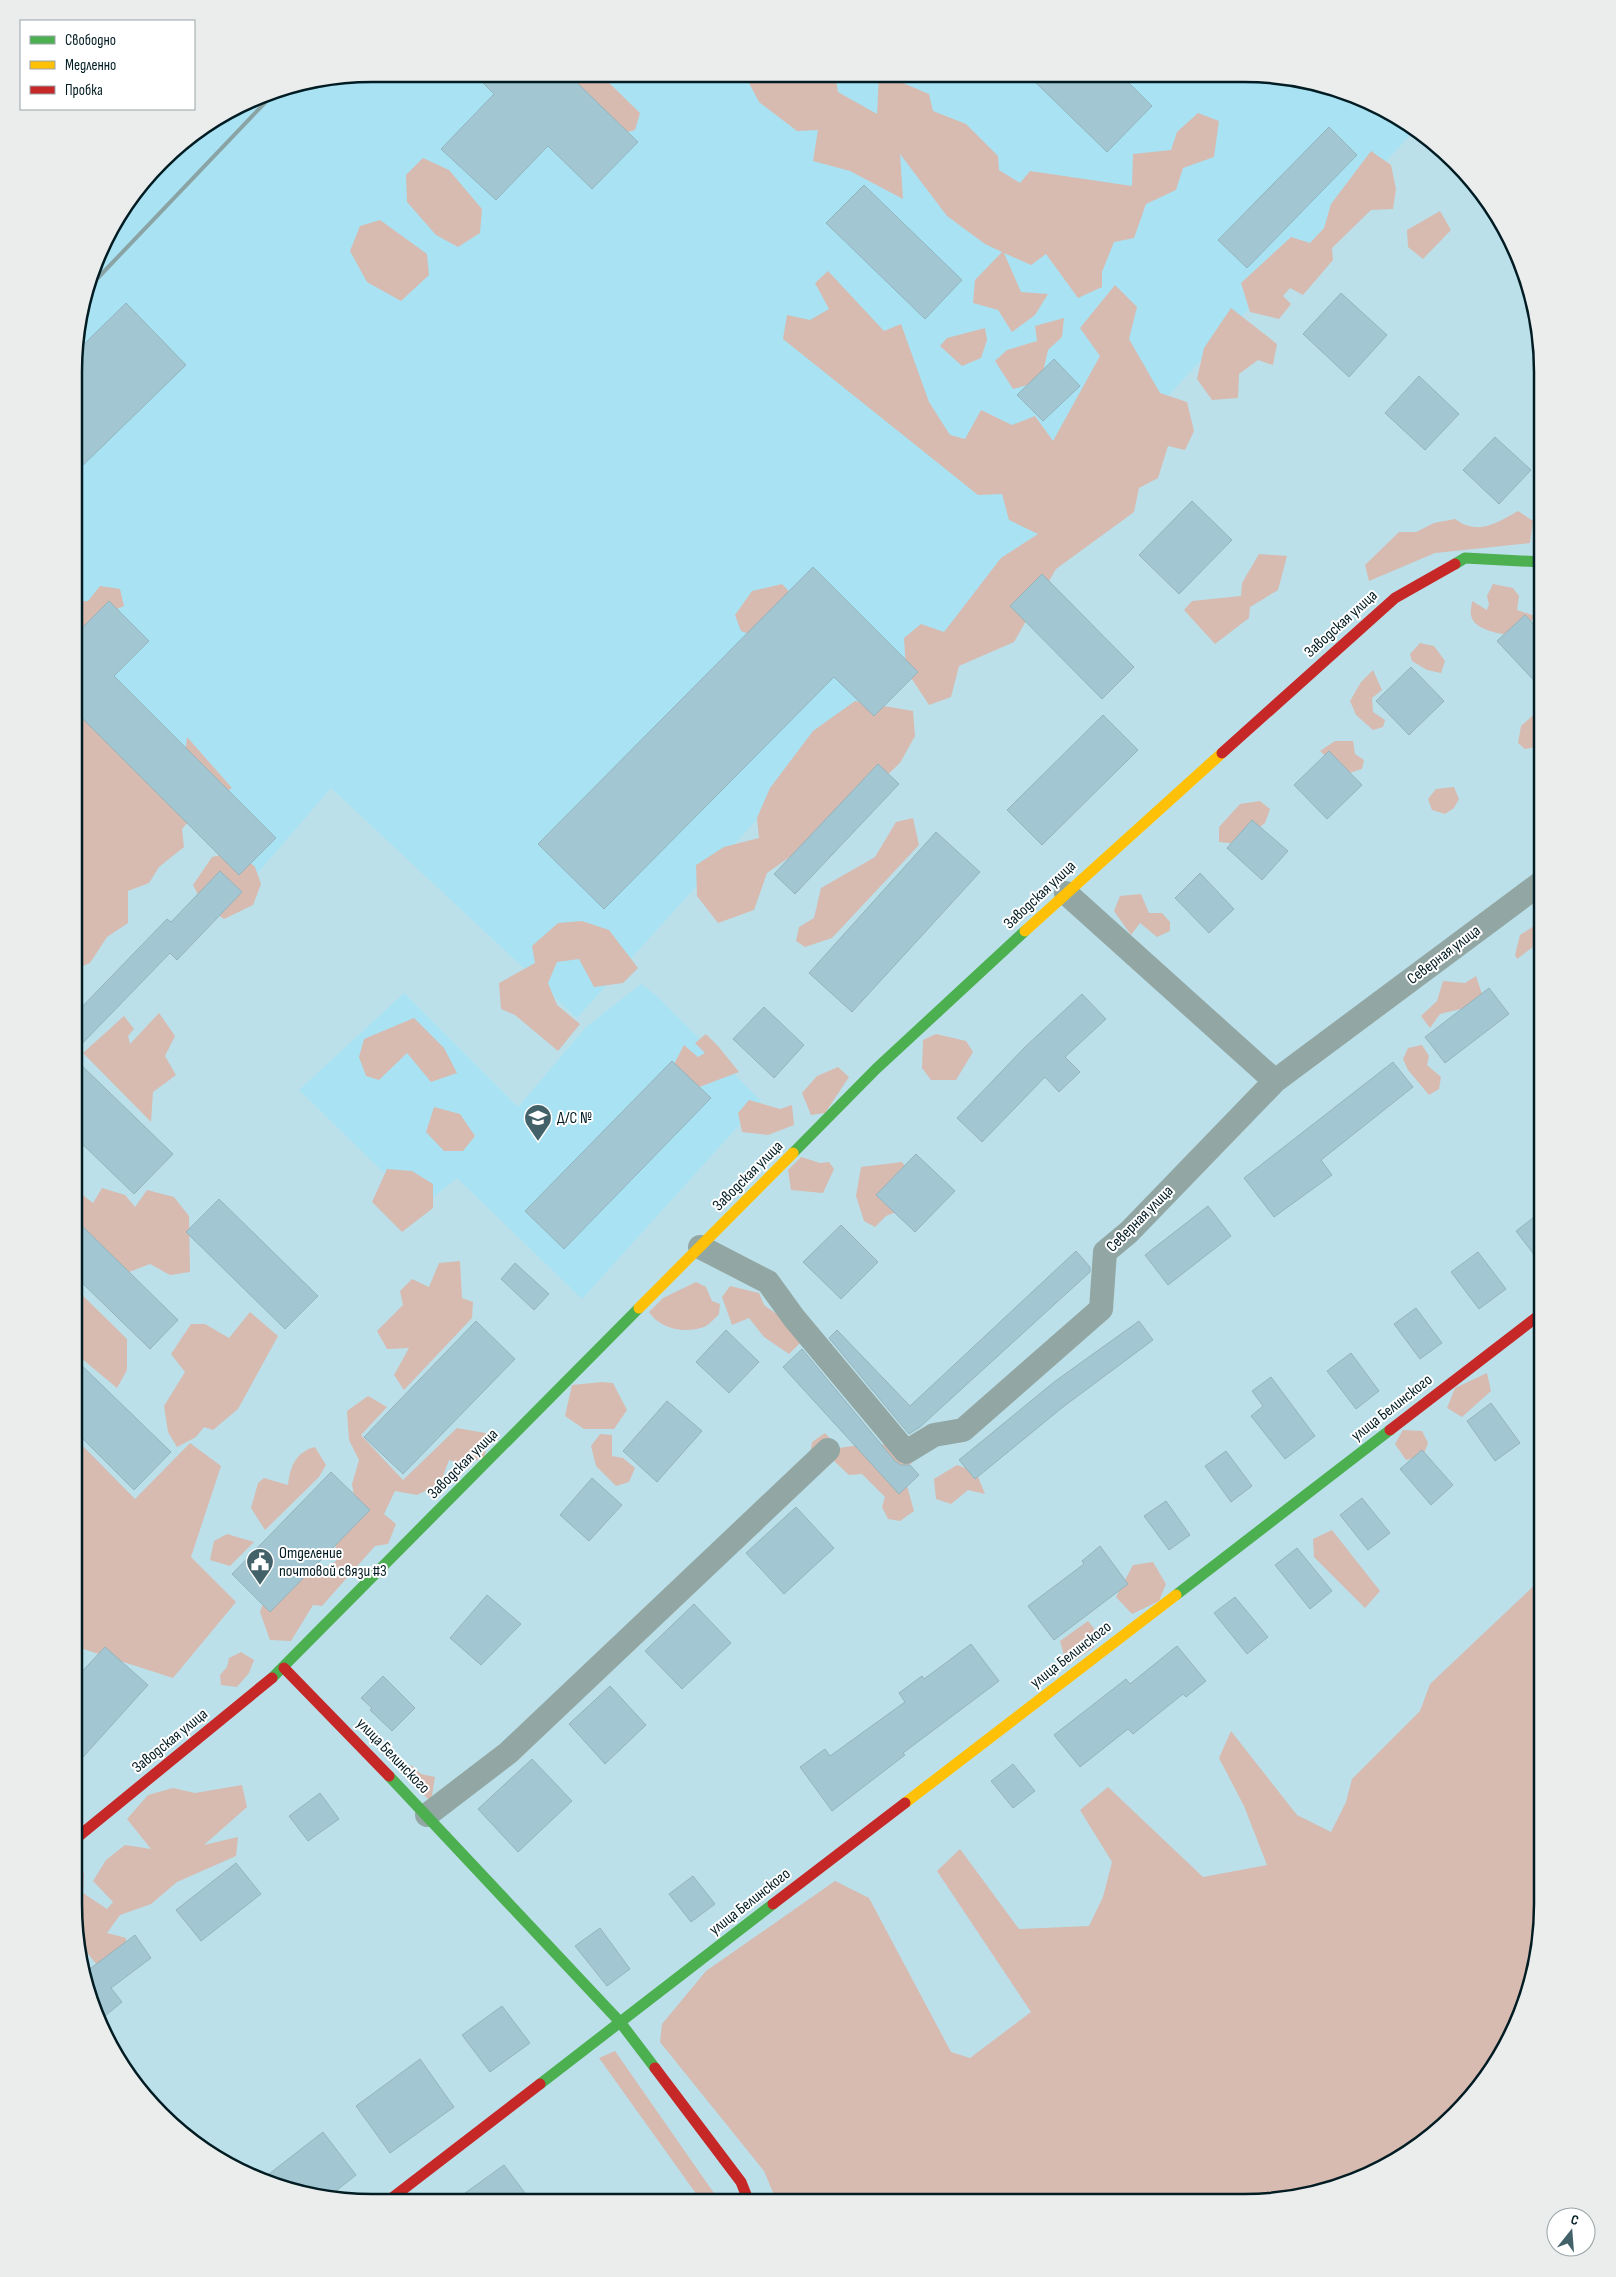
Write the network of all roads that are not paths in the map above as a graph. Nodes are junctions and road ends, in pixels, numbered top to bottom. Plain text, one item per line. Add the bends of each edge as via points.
1 (1534, 562) edge
2 (1534, 888) edge
3 (1066, 893) junction
4 (1275, 1081) junction
5 (700, 1247) junction
6 (1534, 1319) edge
7 (828, 1450) dead end
8 (284, 1668) junction
9 (427, 1815) junction
10 (82, 1833) edge
11 (620, 2022) junction
12 (397, 2194) edge
13 (746, 2194) edge

1 - 3 street, Заводская улица via 1465,558 1395,598
2 - 4 street, Северная улица
3 - 4 street
3 - 5 street, Заводская улица via 876,1069
4 - 5 street, Северная улица via 1129,1232 1105,1252 1101,1309 963,1430 934,1435 906,1452 794,1318 768,1282
5 - 8 street, Заводская улица
6 - 11 street, улица Белинского
7 - 9 street via 508,1753
8 - 9 street, улица Белинского
8 - 10 street, Заводская улица
9 - 11 street, улица Белинского
11 - 12 street, улица Белинского
11 - 13 street, улица Белинского via 741,2182

